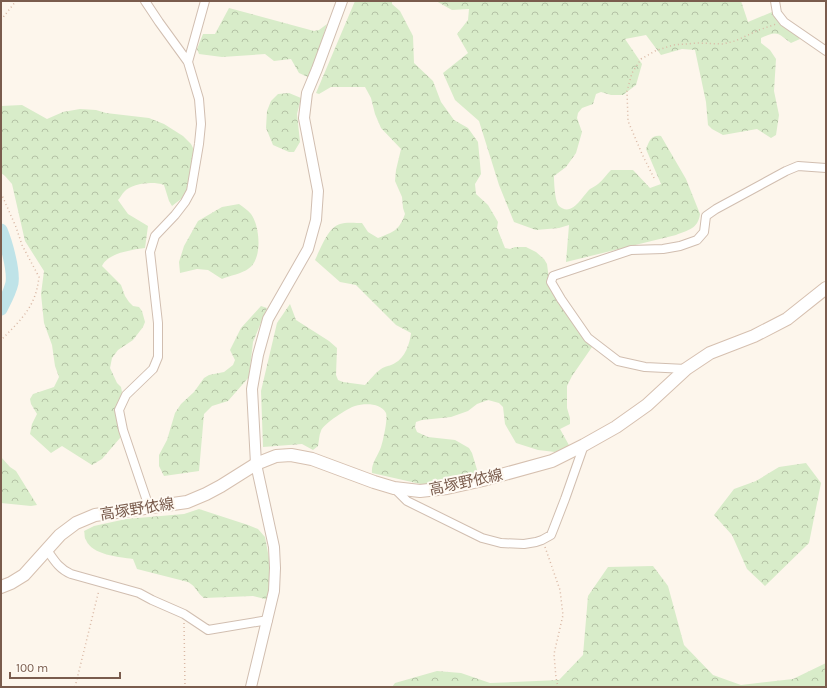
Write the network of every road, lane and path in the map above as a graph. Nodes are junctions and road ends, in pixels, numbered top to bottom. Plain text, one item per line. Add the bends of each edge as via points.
1 (16, 1) edge
2 (145, 1) edge
3 (205, 1) edge
4 (342, 1) edge
5 (775, 1) edge
6 (1, 20) edge
7 (784, 22) junction
8 (826, 50) edge
9 (188, 62) junction
10 (826, 168) edge
11 (654, 178) dead end
12 (1, 193) edge
13 (826, 288) edge
14 (1, 340) edge
15 (686, 369) junction
16 (584, 446) junction
17 (256, 464) junction
18 (394, 488) junction
19 (149, 507) junction
20 (542, 540) junction
21 (47, 550) junction
22 (101, 582) junction
23 (1, 587) edge
24 (184, 614) junction
25 (268, 620) junction
26 (75, 687) edge
27 (185, 687) edge
28 (251, 687) edge
29 (558, 687) edge

1 - 6 path
2 - 9 street
3 - 9 street
4 - 17 street via 307,93 304,118 318,191 316,220 308,249 268,319 258,355 252,389
5 - 7 street via 777,13
7 - 8 street
7 - 11 path via 735,41 723,44 673,45 641,59 632,73 627,91 628,121
9 - 19 street via 199,99 201,124 191,191 176,215 155,236 150,252 158,323 158,357 153,368 126,395 119,410 123,430
10 - 15 street via 798,166 716,209 706,216 704,232 697,240 663,249 631,250 553,276 551,282 556,291 588,338 618,361 645,367
12 - 14 path via 22,245 39,277 35,298 29,308
13 - 15 main road, 高塚野依線 via 787,320 710,353
15 - 16 main road, 高塚野依線 via 647,405
16 - 18 main road, 高塚野依線 via 552,461 483,480 420,491
16 - 20 street via 551,535
17 - 18 main road, 高塚野依線 via 276,456 291,455 312,459
17 - 19 main road, 高塚野依線 via 221,486 187,502
17 - 25 street via 274,547 274,591
18 - 20 street via 407,501 482,538 501,543 524,544
19 - 21 main road, 高塚野依線 via 95,515 76,523 60,535
20 - 29 path via 560,590 563,615 554,654
21 - 22 street via 64,571
21 - 23 main road, 高塚野依線 via 24,575
22 - 24 street via 139,593
22 - 26 path
24 - 25 street via 208,630
24 - 27 path
25 - 28 street

